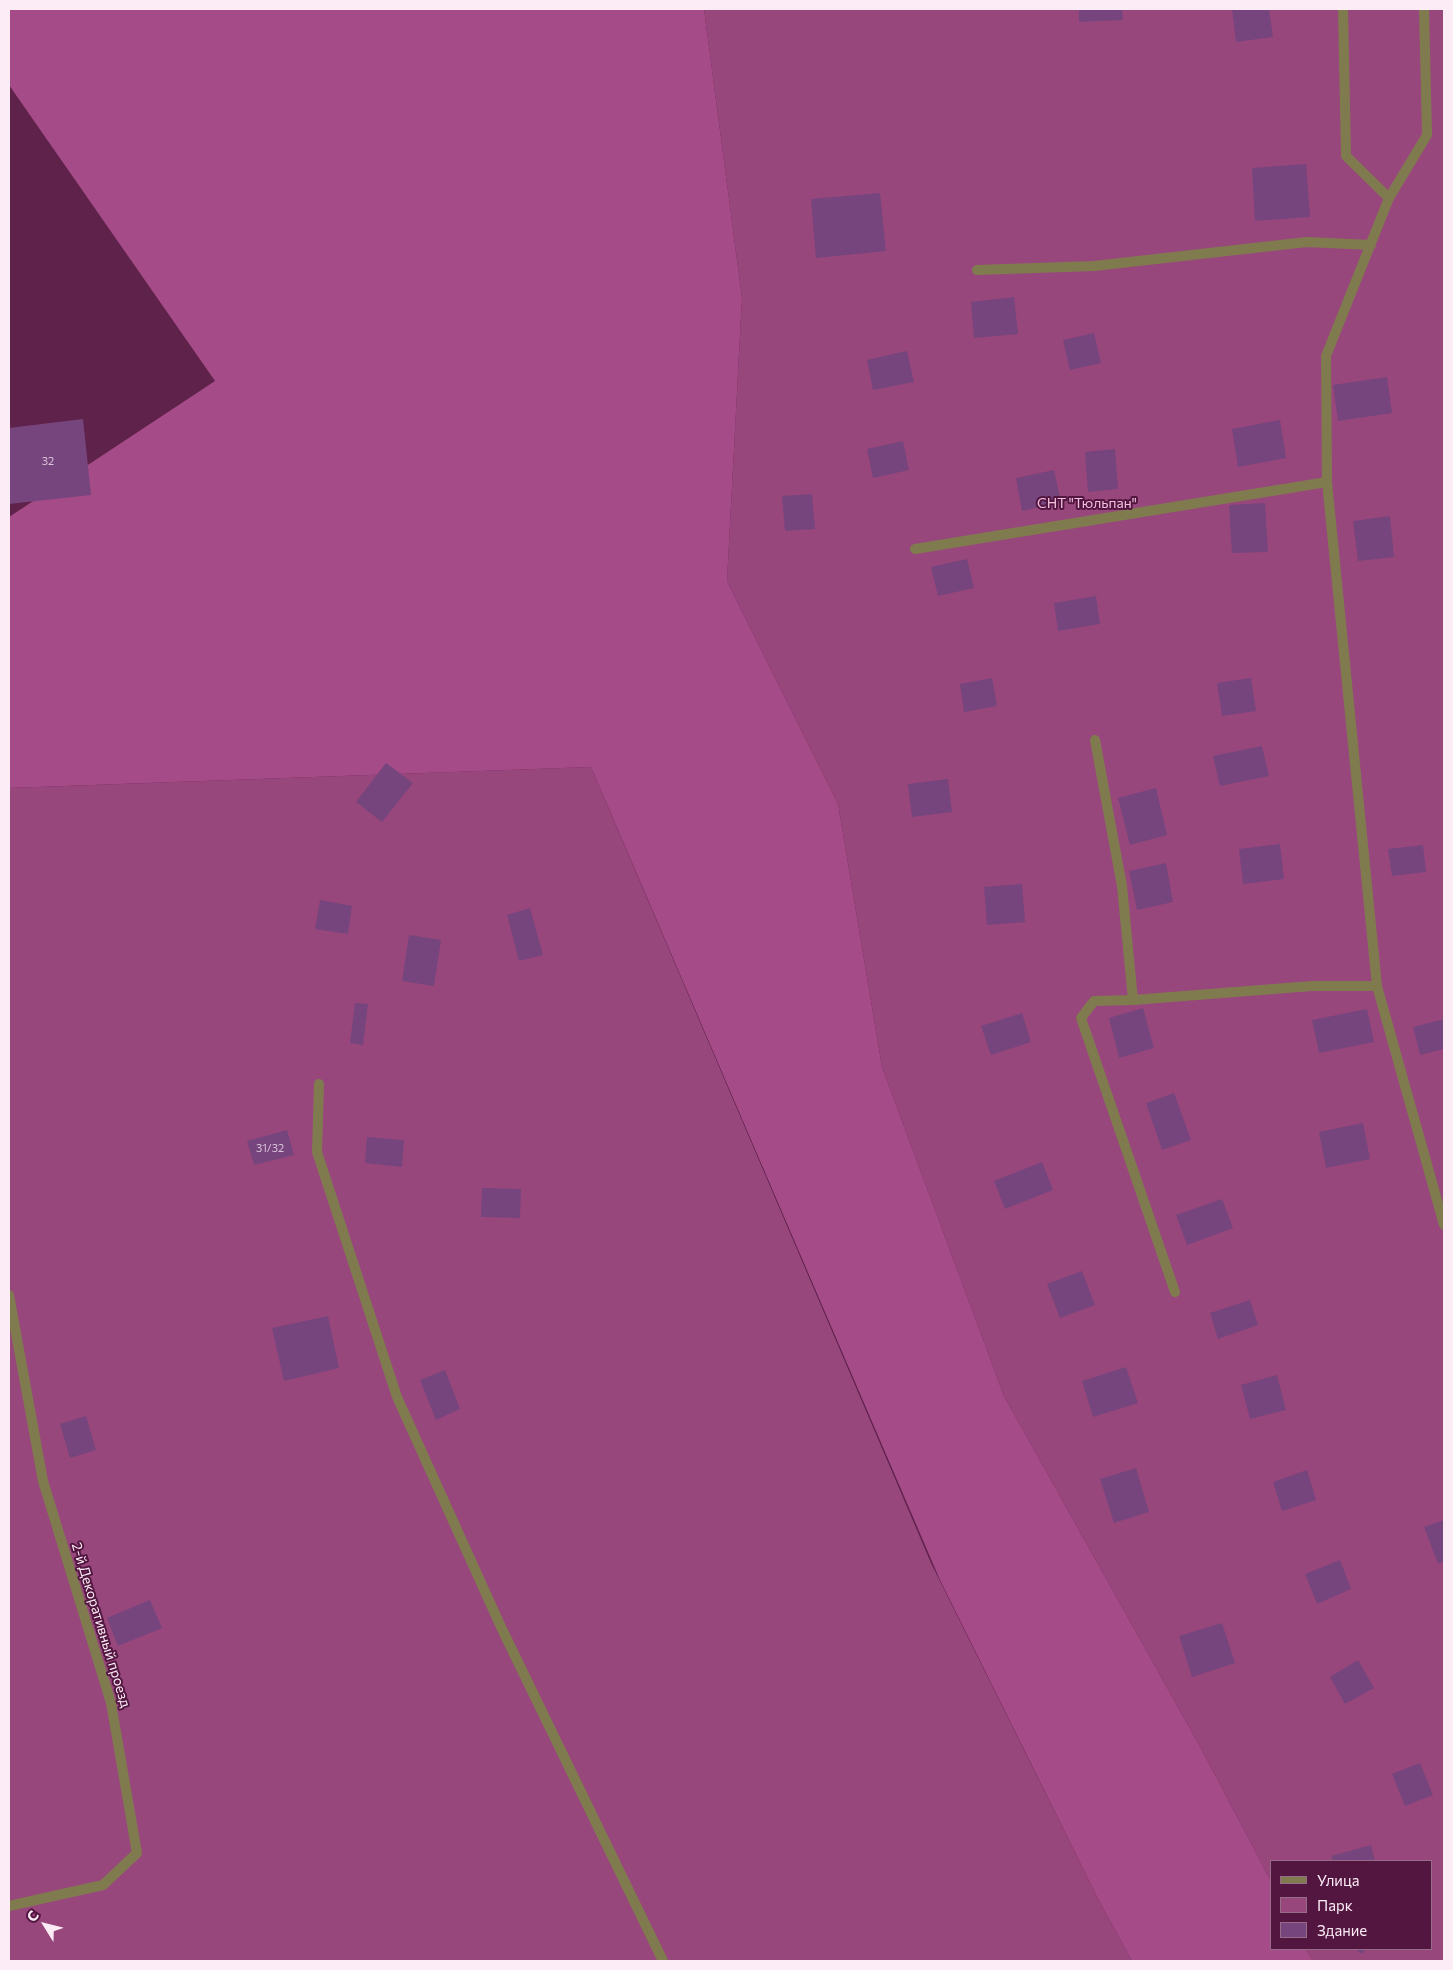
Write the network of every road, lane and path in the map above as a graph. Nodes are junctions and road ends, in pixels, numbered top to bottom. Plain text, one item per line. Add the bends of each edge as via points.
1 (1343, 9) edge
2 (1424, 9) edge
3 (1389, 198) junction
4 (1371, 244) junction
5 (977, 270) dead end
6 (1327, 482) junction
7 (915, 549) dead end
8 (1095, 740) dead end
9 (1377, 986) junction
10 (1133, 1000) junction
11 (319, 1084) dead end
12 (1444, 1225) edge
13 (1175, 1292) dead end
14 (9, 1295) edge
15 (9, 1906) edge
16 (663, 1961) edge

1 - 3 street via 1346,156
2 - 3 street via 1427,135
3 - 4 street
4 - 5 street via 1307,242 1094,266
4 - 6 street via 1326,356
6 - 7 street
6 - 9 street
8 - 10 street via 1122,886
9 - 10 street via 1312,986
9 - 12 street
10 - 13 street via 1094,1001 1081,1018
11 - 16 street via 317,1152 397,1397 501,1627
14 - 15 street, 2-й Декоративный проезд via 43,1482 111,1703 137,1853 103,1885

